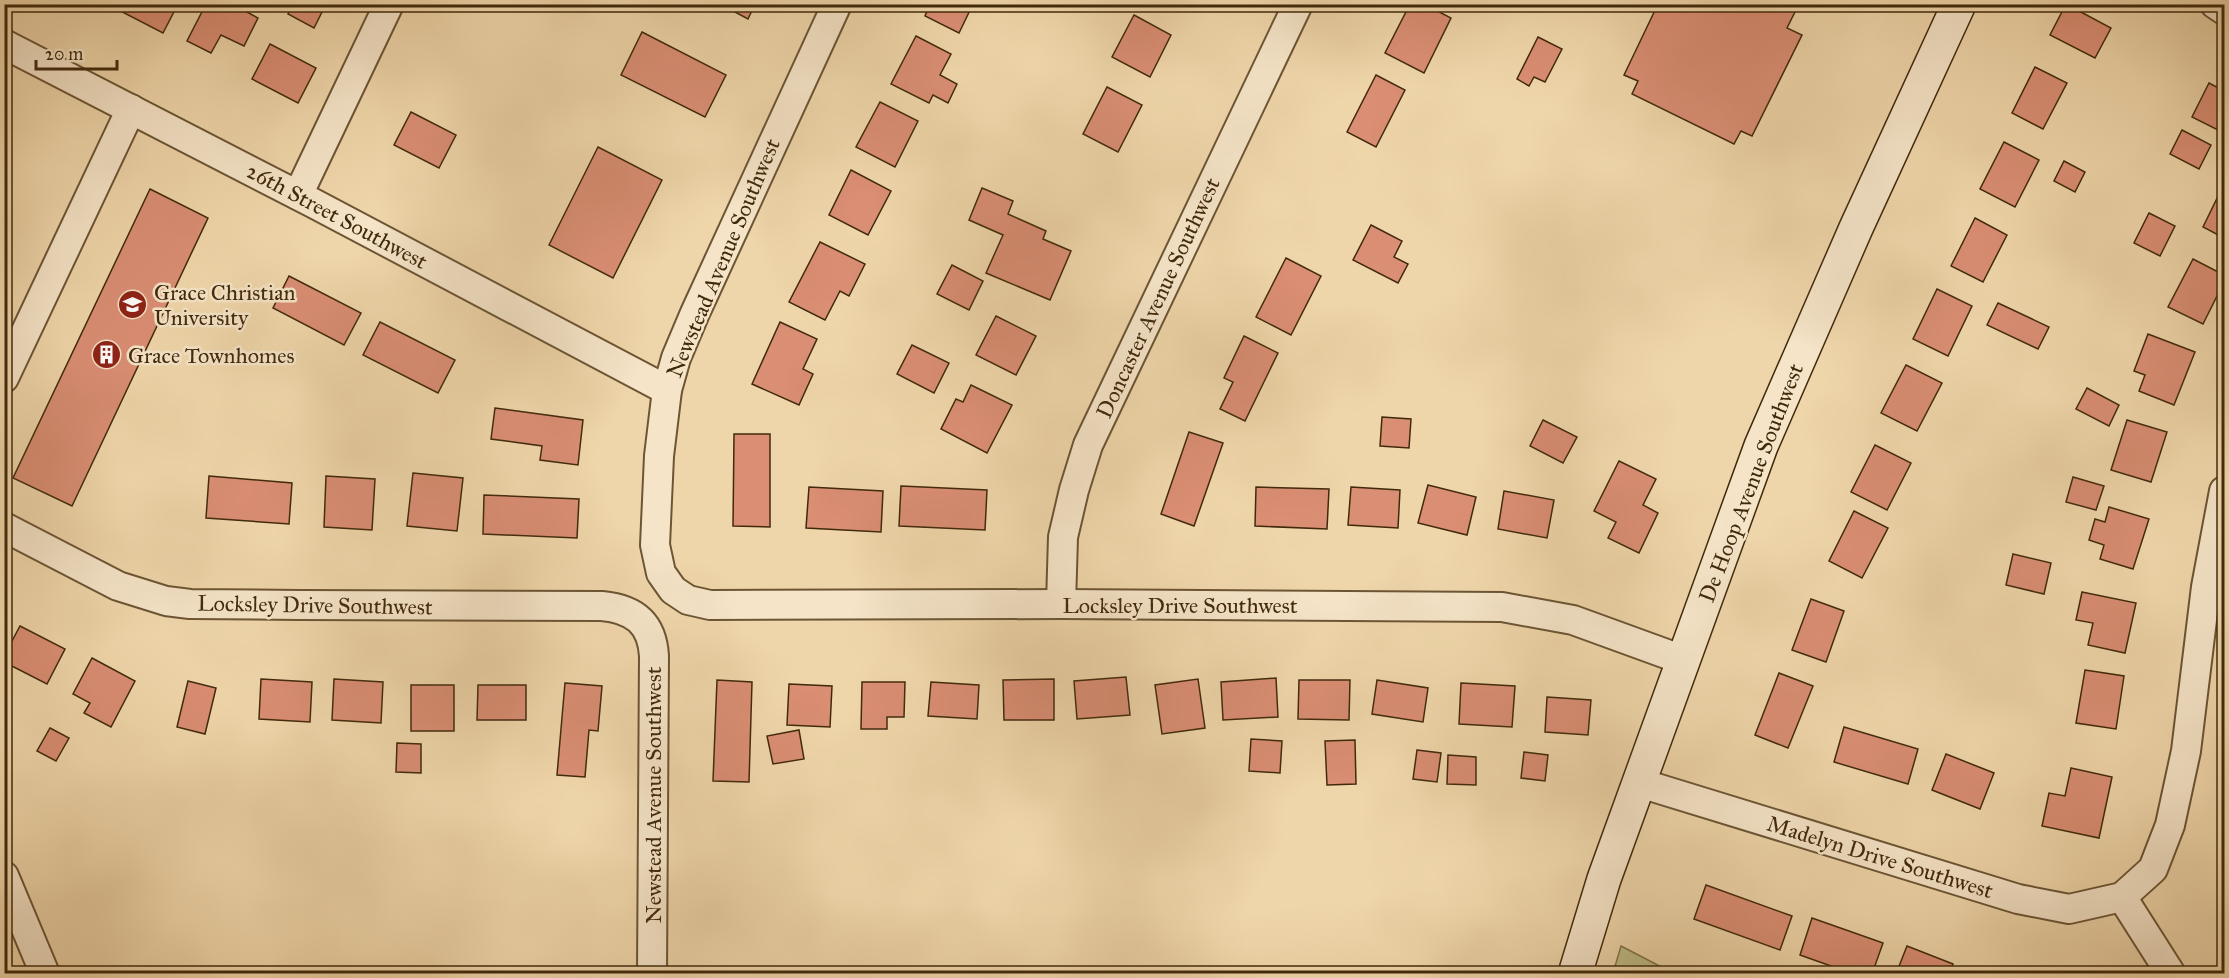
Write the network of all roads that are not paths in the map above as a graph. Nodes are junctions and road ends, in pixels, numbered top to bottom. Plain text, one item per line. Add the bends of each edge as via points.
1 (389, 4) edge
2 (837, 4) edge
3 (1298, 4) edge
4 (1959, 4) edge
5 (2215, 4) edge
6 (2224, 10) edge
7 (4, 44) edge
8 (131, 109) junction
9 (298, 195) junction
10 (4, 378) edge
11 (667, 390) junction
12 (2224, 491) edge
13 (4, 527) edge
14 (673, 590) joint
15 (1061, 604) junction
16 (640, 619) joint
17 (1683, 660) junction
18 (1640, 783) junction
19 (4, 876) edge
20 (2122, 897) junction
21 (45, 974) edge
22 (652, 974) edge
23 (1575, 974) edge
24 (2171, 974) edge

1 - 9 street
2 - 11 street, Newstead Avenue Southwest via 695,313
3 - 15 street, Doncaster Avenue Southwest via 1088,445 1063,537
4 - 17 street, De Hoop Avenue Southwest via 1761,446
5 - 6 street
7 - 8 street, 26th Street Southwest
8 - 9 street, 26th Street Southwest
8 - 10 street
9 - 11 street, 26th Street Southwest
11 - 14 street, Newstead Avenue Southwest via 657,478 655,546 661,573
12 - 20 street, Madelyn Drive Southwest via 2206,587 2186,751 2170,825 2153,869
13 - 16 street, Locksley Drive Southwest via 118,586 166,601 602,606 623,609
14 - 15 street, Locksley Drive Southwest via 688,600 710,605
15 - 17 street, Locksley Drive Southwest via 1502,607 1573,620
16 - 22 street, Newstead Avenue Southwest via 651,638 654,656
17 - 18 street, De Hoop Avenue Southwest
18 - 20 street, Madelyn Drive Southwest via 2018,899 2069,909
18 - 23 street, De Hoop Avenue Southwest via 1604,879
19 - 21 street
20 - 24 street

